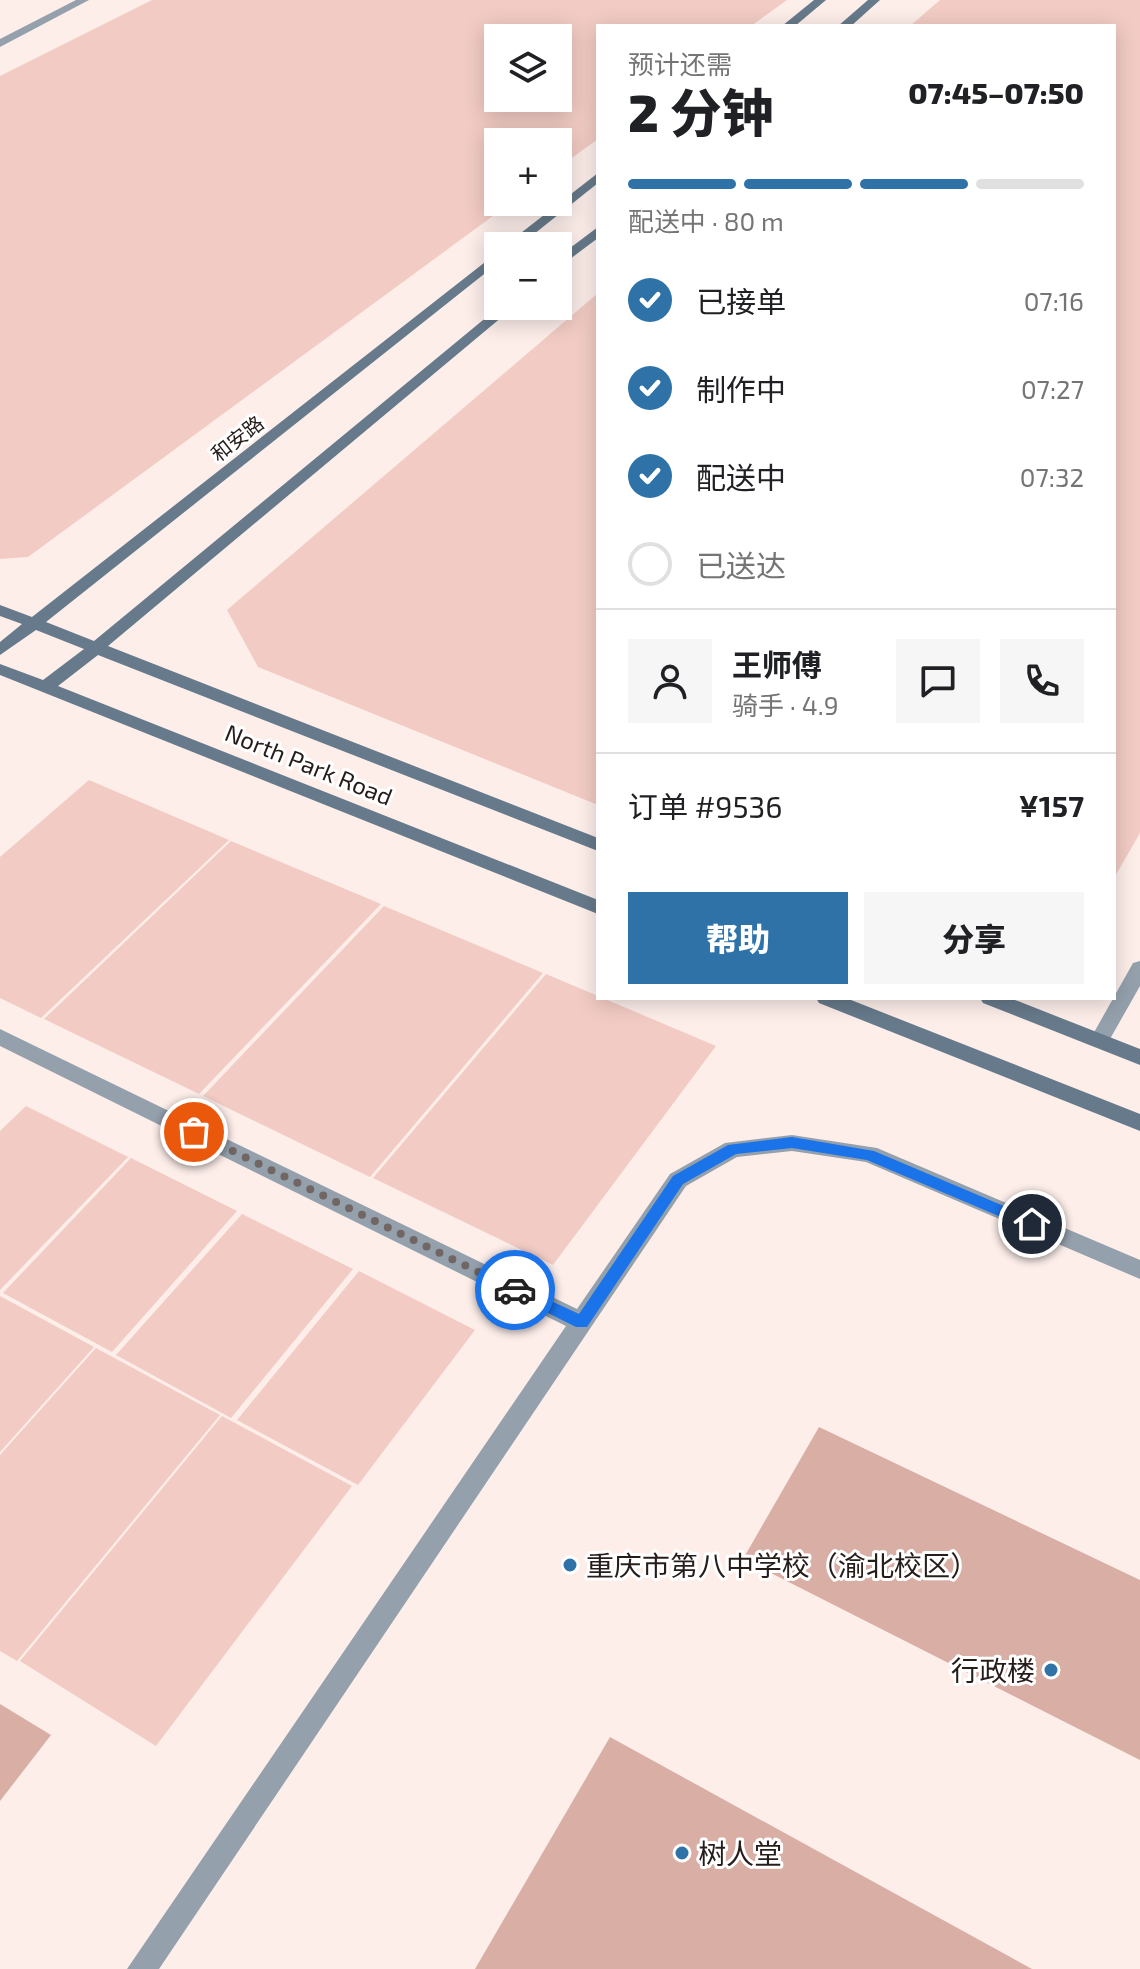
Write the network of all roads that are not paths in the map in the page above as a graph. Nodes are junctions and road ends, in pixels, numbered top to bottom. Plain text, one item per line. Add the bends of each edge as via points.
1 (84, 0) edge
2 (821, 0) edge
3 (875, 0) edge
4 (791, 24) edge
5 (846, 24) edge
6 (0, 44) edge
7 (596, 179) edge
8 (529, 232) edge
9 (596, 233) edge
10 (572, 252) edge
11 (484, 267) edge
12 (491, 320) edge
13 (0, 610) edge
14 (34, 624) junction
15 (96, 648) junction
16 (0, 650) edge
17 (0, 669) edge
18 (45, 687) junction
19 (596, 844) edge
20 (596, 906) edge
21 (1140, 968) edge
22 (831, 1000) edge
23 (995, 1000) edge
24 (0, 1037) edge
25 (1099, 1041) junction
26 (1140, 1057) edge
27 (1140, 1123) edge
28 (1140, 1270) edge
29 (581, 1322) junction
30 (142, 1969) edge

1 - 6 street
2 - 4 main road
3 - 5 main road
7 - 8 main road
9 - 10 main road
11 - 14 main road, 和安路
12 - 15 main road
13 - 14 main road, North Park Road
14 - 15 main road, North Park Road
14 - 16 main road, 和安路
15 - 18 main road
15 - 19 main road, North Park Road
17 - 18 main road, North Park Road
18 - 20 main road, North Park Road
21 - 25 street
22 - 27 main road
23 - 25 main road
24 - 29 street
25 - 26 main road
28 - 29 street via 869,1154 792,1143 733,1149 678,1180
29 - 30 street

